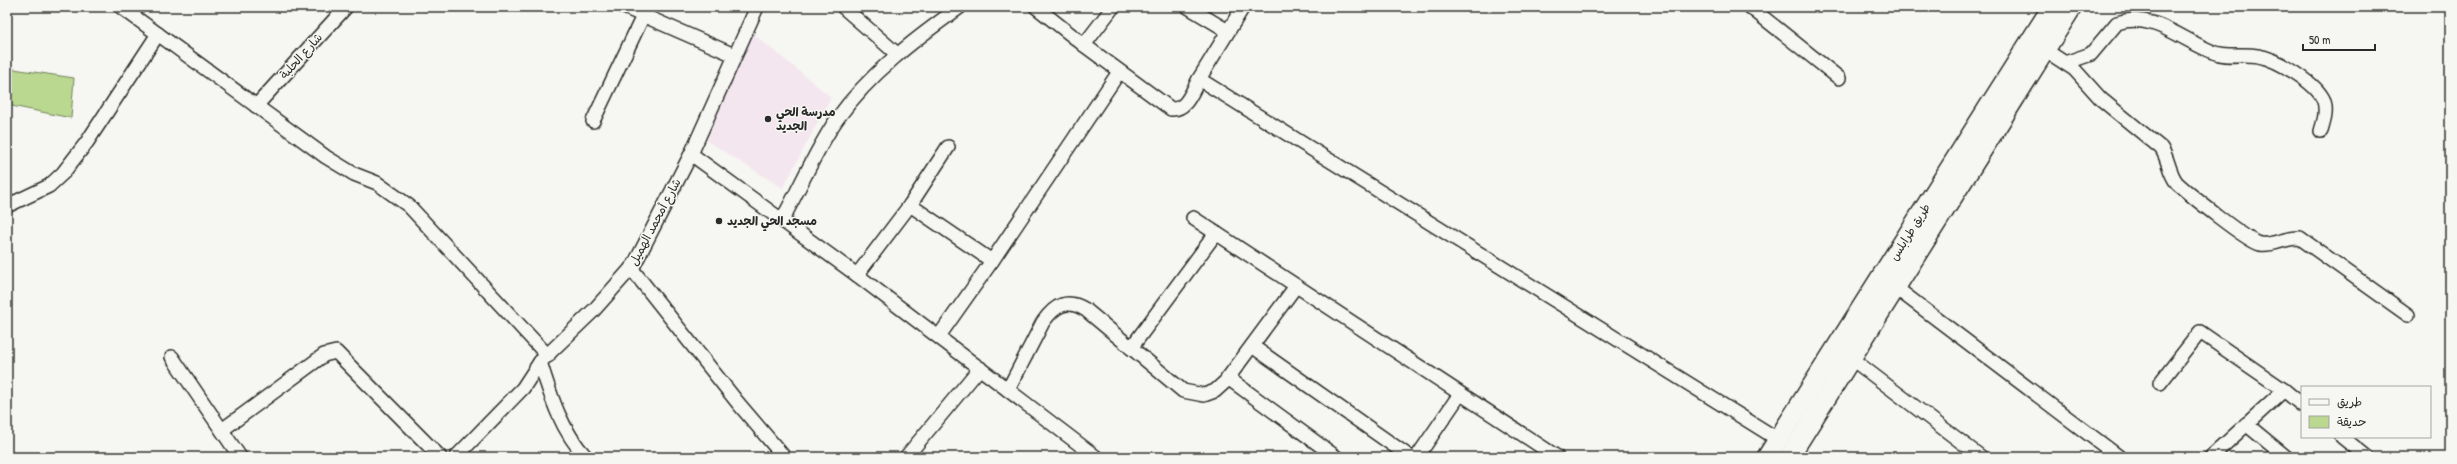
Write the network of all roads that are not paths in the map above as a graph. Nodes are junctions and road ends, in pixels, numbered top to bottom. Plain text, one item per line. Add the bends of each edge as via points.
1 (120, 7) edge
2 (346, 7) edge
3 (624, 7) edge
4 (757, 7) edge
5 (843, 7) edge
6 (960, 7) edge
7 (1036, 7) edge
8 (1113, 7) edge
9 (1188, 7) edge
10 (1243, 7) edge
11 (1750, 7) edge
12 (2052, 7) edge
13 (2072, 7) edge
14 (643, 16) junction
15 (1228, 31) junction
16 (158, 34) junction
17 (1084, 45) junction
18 (2045, 50) junction
19 (897, 54) junction
20 (734, 55) junction
21 (2065, 63) junction
22 (1119, 72) junction
23 (1839, 78) dead end
24 (1199, 79) junction
25 (256, 106) junction
26 (593, 121) dead end
27 (2321, 131) dead end
28 (948, 147) dead end
29 (691, 154) junction
30 (910, 205) junction
31 (7, 206) edge
32 (1194, 218) dead end
33 (782, 220) junction
34 (1216, 233) junction
35 (992, 261) junction
36 (631, 268) junction
37 (857, 275) junction
38 (1296, 286) junction
39 (1896, 288) junction
40 (2408, 314) dead end
41 (939, 336) junction
42 (1252, 346) junction
43 (1131, 348) junction
44 (172, 357) dead end
45 (544, 359) junction
46 (1852, 359) junction
47 (980, 368) junction
48 (1228, 378) junction
49 (2160, 383) dead end
50 (1008, 390) junction
51 (2284, 390) junction
52 (1460, 394) junction
53 (2301, 403) edge
54 (2246, 424) junction
55 (222, 430) junction
56 (2343, 438) edge
57 (1779, 440) junction
58 (2358, 454) edge
59 (240, 457) edge
60 (440, 457) edge
61 (456, 457) edge
62 (586, 457) edge
63 (784, 457) edge
64 (906, 457) edge
65 (1096, 457) edge
66 (1336, 457) edge
67 (1410, 457) edge
68 (1417, 457) edge
69 (1557, 457) edge
70 (1768, 457) edge
71 (1789, 457) edge
72 (1981, 457) edge
73 (2119, 457) edge
74 (2211, 457) edge
75 (2286, 457) edge

1 - 16 street
2 - 25 street, شارع الحلبة
3 - 14 street
4 - 20 street, شارع أمحمد الهميل
5 - 19 street
6 - 19 street
7 - 17 street
8 - 17 street
9 - 15 street
10 - 15 street
11 - 23 street
12 - 57 highway, طريق طرابلس
13 - 18 highway
14 - 20 street
14 - 26 street
15 - 24 street
16 - 25 street
16 - 31 street via 88,142 63,173 49,186
17 - 22 street
18 - 21 street
18 - 39 highway
19 - 33 street via 866,84 837,120
20 - 29 street, شارع أمحمد الهميل
21 - 27 street via 2091,54 2118,23 2142,19 2213,52 2259,56 2283,65 2320,95 2326,110
21 - 40 street via 2080,75 2101,99 2161,148 2167,158 2170,173 2177,183 2251,240 2267,244 2300,238
22 - 24 street via 1171,109 1185,105
22 - 35 street
24 - 57 street
25 - 45 street via 326,158 354,174 377,183 409,206
28 - 30 street
29 - 33 street
29 - 36 street, شارع أمحمد الهميل
30 - 35 street
30 - 37 street
32 - 34 street
33 - 37 street
34 - 38 street
34 - 43 street
35 - 41 street
36 - 45 street, شارع أمحمد الهميل
36 - 63 street
37 - 41 street
38 - 42 street
38 - 52 street
39 - 46 highway
39 - 73 street
41 - 47 street
42 - 48 street
42 - 67 street
43 - 48 street via 1183,391 1193,395 1215,391
43 - 50 street via 1076,304 1059,305 1050,311 1043,322
44 - 55 street
45 - 61 street, شارع أمحمد الهميل via 523,388
45 - 62 street via 561,423
46 - 71 highway
46 - 72 street
47 - 50 street
47 - 64 street
48 - 66 street
49 - 51 street via 2200,332
50 - 65 street
51 - 53 street
51 - 54 street
52 - 68 street
52 - 69 street
54 - 74 street
54 - 75 street
55 - 59 street
55 - 60 street via 324,355 336,352
56 - 58 street
57 - 70 highway, طريق طرابلس

